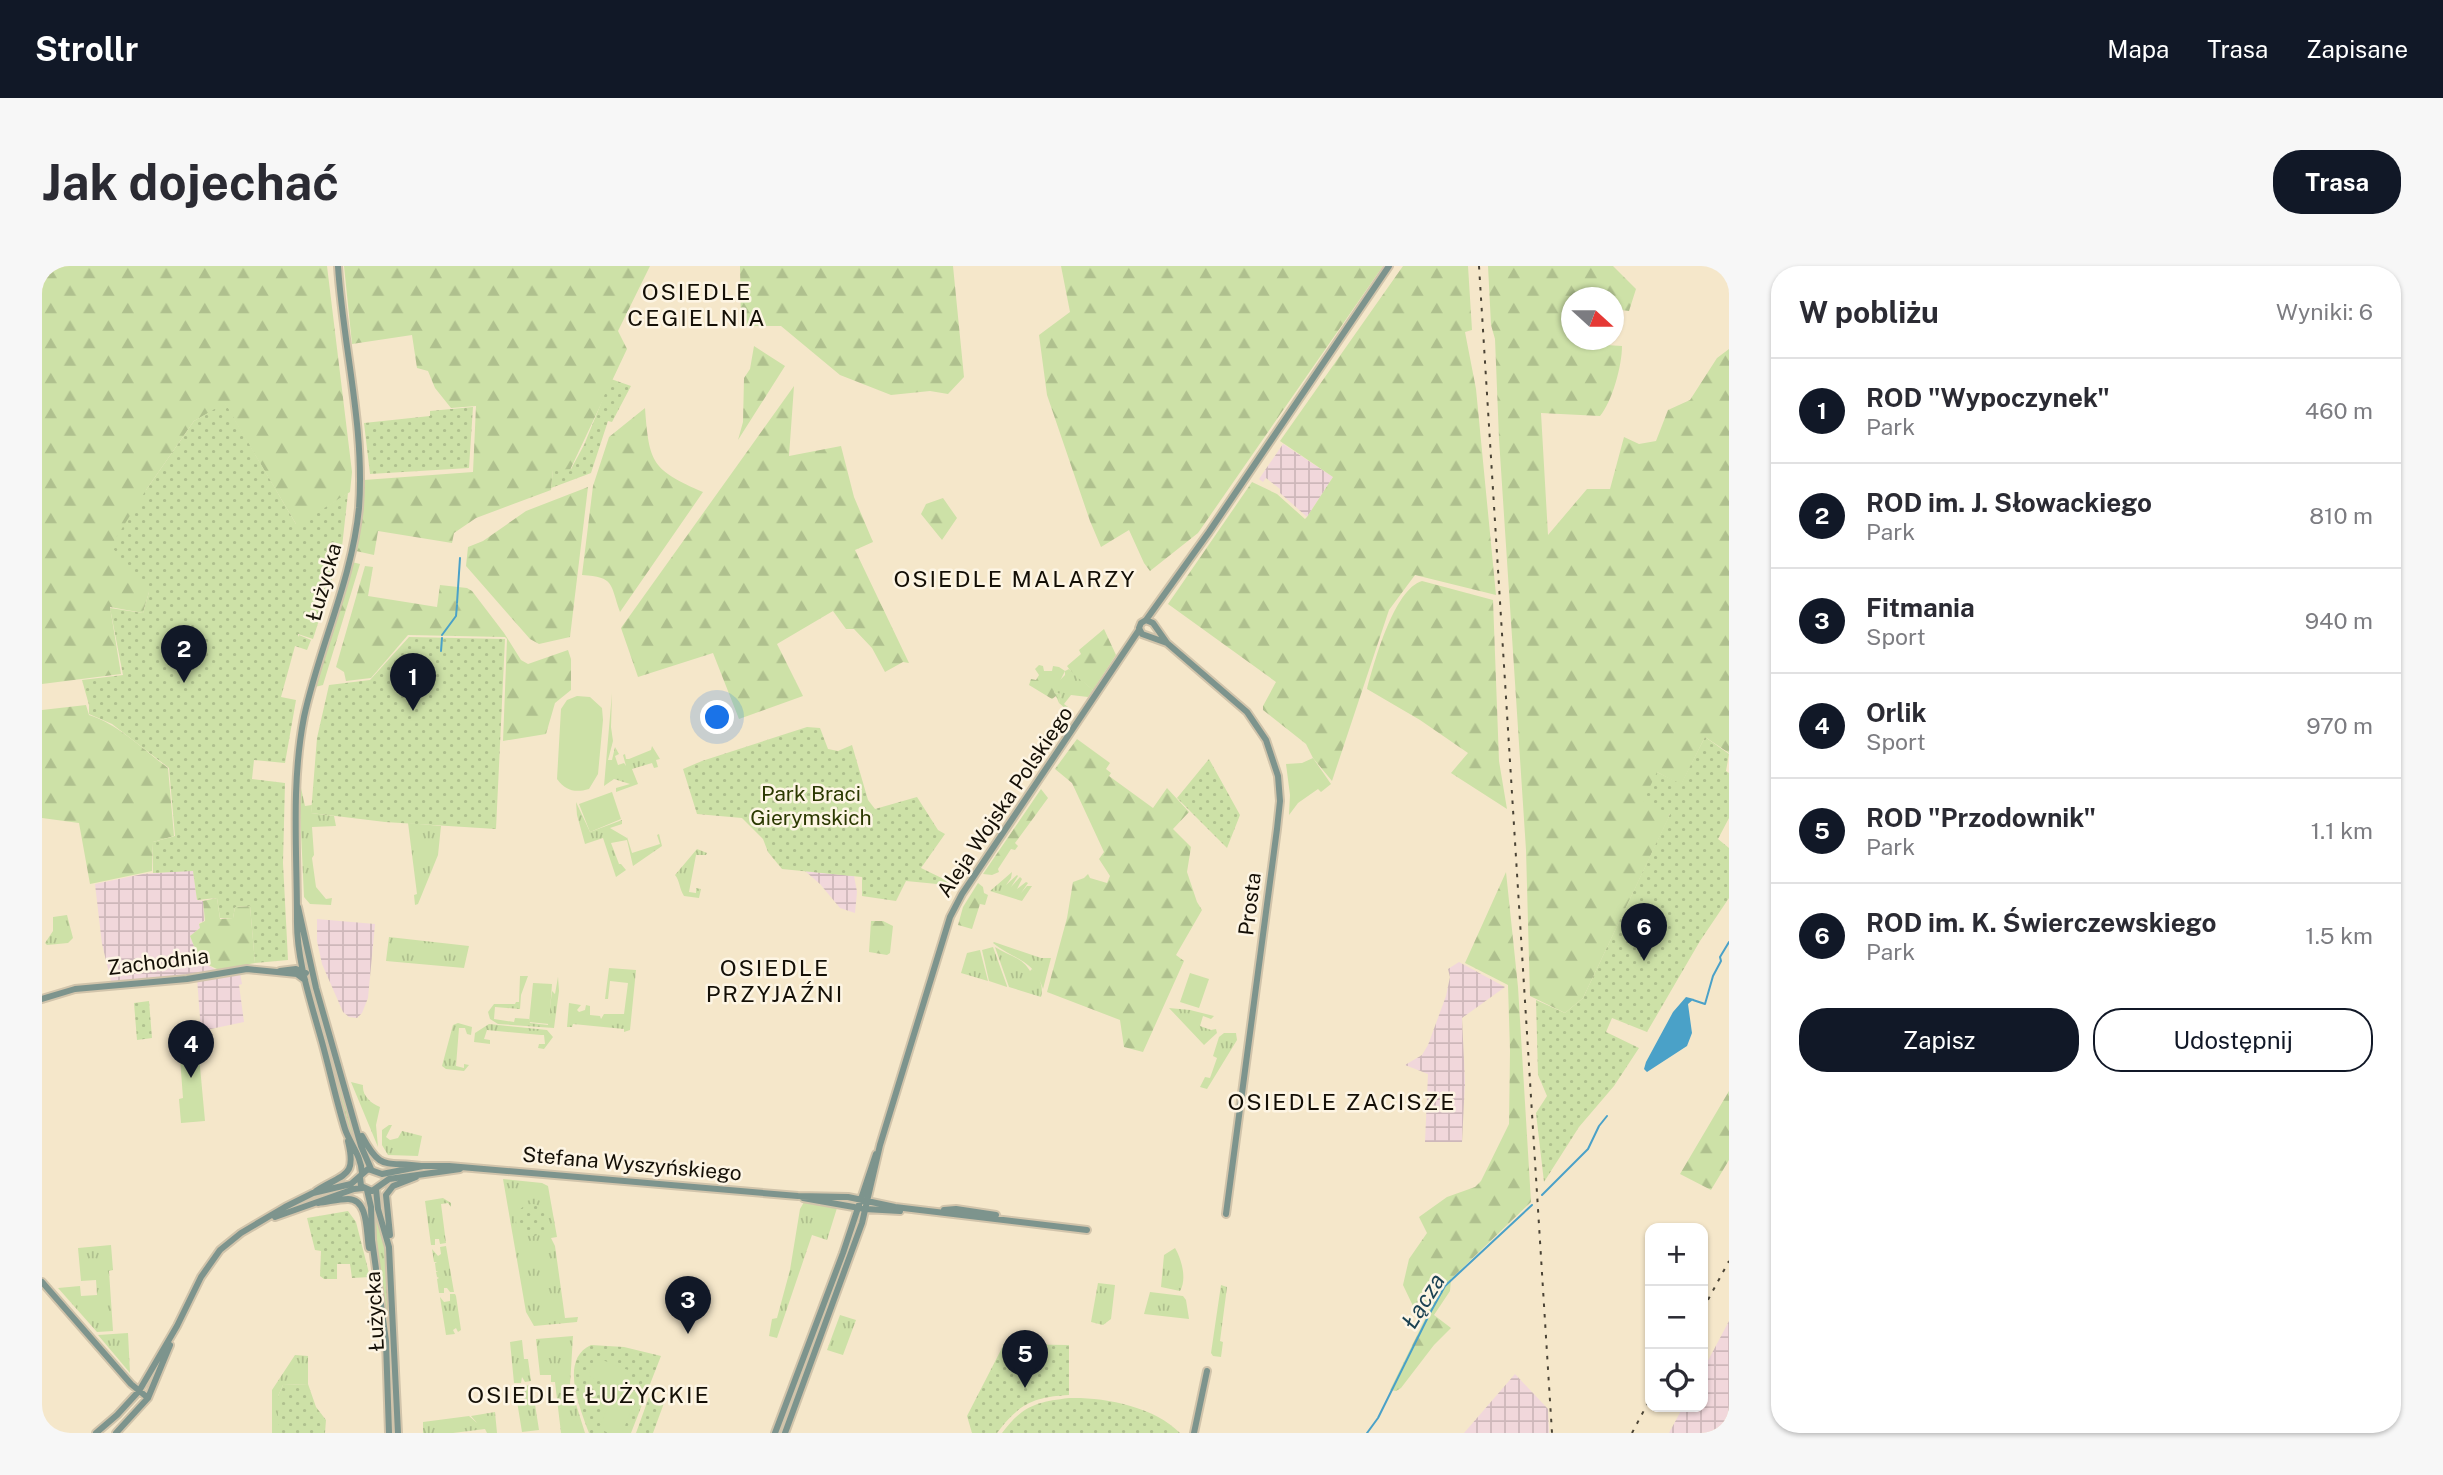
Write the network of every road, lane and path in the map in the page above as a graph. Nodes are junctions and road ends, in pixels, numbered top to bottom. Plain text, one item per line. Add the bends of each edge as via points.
1 (338, 266) edge
2 (1389, 266) edge
3 (1151, 624) junction
4 (1139, 631) junction
5 (1148, 636) junction
6 (1167, 643) junction
7 (1130, 648) junction
8 (305, 958) junction
9 (299, 971) junction
10 (42, 999) edge
11 (322, 1007) junction
12 (358, 1128) junction
13 (346, 1132) junction
14 (422, 1166) junction
15 (462, 1168) junction
16 (374, 1171) junction
17 (361, 1174) junction
18 (423, 1174) junction
19 (377, 1187) junction
20 (365, 1189) junction
21 (313, 1193) junction
22 (318, 1203) junction
23 (863, 1205) junction
24 (1226, 1214) dead end
25 (267, 1219) junction
26 (1087, 1230) dead end
27 (390, 1247) junction
28 (375, 1259) junction
29 (42, 1282) edge
30 (177, 1326) junction
31 (1207, 1371) dead end
32 (156, 1383) junction
33 (139, 1391) junction
34 (148, 1398) junction
35 (139, 1409) junction
36 (96, 1433) edge
37 (116, 1433) edge
38 (389, 1433) edge
39 (398, 1433) edge
40 (775, 1433) edge
41 (785, 1433) edge
42 (1194, 1433) edge

1 - 8 main road, Łużycka via 359,444 359,504 352,554 311,689 295,775 298,935
2 - 3 main road via 1158,606
3 - 4 main road, Aleja Wojska Polskiego via 1140,624
3 - 5 main road, Aleja Wojska Polskiego
3 - 6 main road, Prosta
4 - 5 main road, Prosta
4 - 7 main road, Aleja Wojska Polskiego
5 - 6 main road, Prosta
5 - 7 main road, Aleja Wojska Polskiego
6 - 24 main road, Prosta via 1252,717 1270,747 1280,787
7 - 23 main road, Aleja Wojska Polskiego via 958,900
8 - 9 main road
8 - 11 main road, Łużycka
9 - 10 main road, Zachodnia via 237,970 75,989
9 - 11 main road via 310,976
9 - 13 main road via 307,981
11 - 12 main road, Łużycka
12 - 14 main road via 376,1160
12 - 16 main road, Łużycka via 366,1162
13 - 17 main road via 357,1151
13 - 21 main road via 350,1168
14 - 15 main road, Stefana Wyszyńskiego
14 - 16 main road, Stefana Wyszyńskiego
15 - 18 main road, Stefana Wyszyńskiego
15 - 23 main road, Stefana Wyszyńskiego via 848,1197
16 - 17 main road
16 - 19 main road via 380,1179
17 - 20 main road via 359,1183
17 - 21 main road via 351,1184
18 - 19 main road, Stefana Wyszyńskiego via 389,1179
18 - 27 main road via 400,1182 386,1195
19 - 20 main road
19 - 27 main road, Łużycka via 378,1209
20 - 22 main road
20 - 28 main road, Łużycka
21 - 25 main road
22 - 25 main road
22 - 28 main road via 351,1199 359,1203
23 - 26 main road, Stefana Wyszyńskiego
23 - 40 main road, Aleja Wojska Polskiego
23 - 41 main road, Aleja Wojska Polskiego
25 - 30 main road via 241,1233 212,1259
27 - 39 main road, Łużycka
28 - 38 main road, Łużycka via 386,1341
29 - 33 main road
30 - 32 main road
30 - 33 main road
31 - 42 main road
32 - 33 main road
32 - 34 main road
33 - 34 main road
33 - 35 main road
33 - 36 main road
34 - 35 main road
35 - 37 main road

